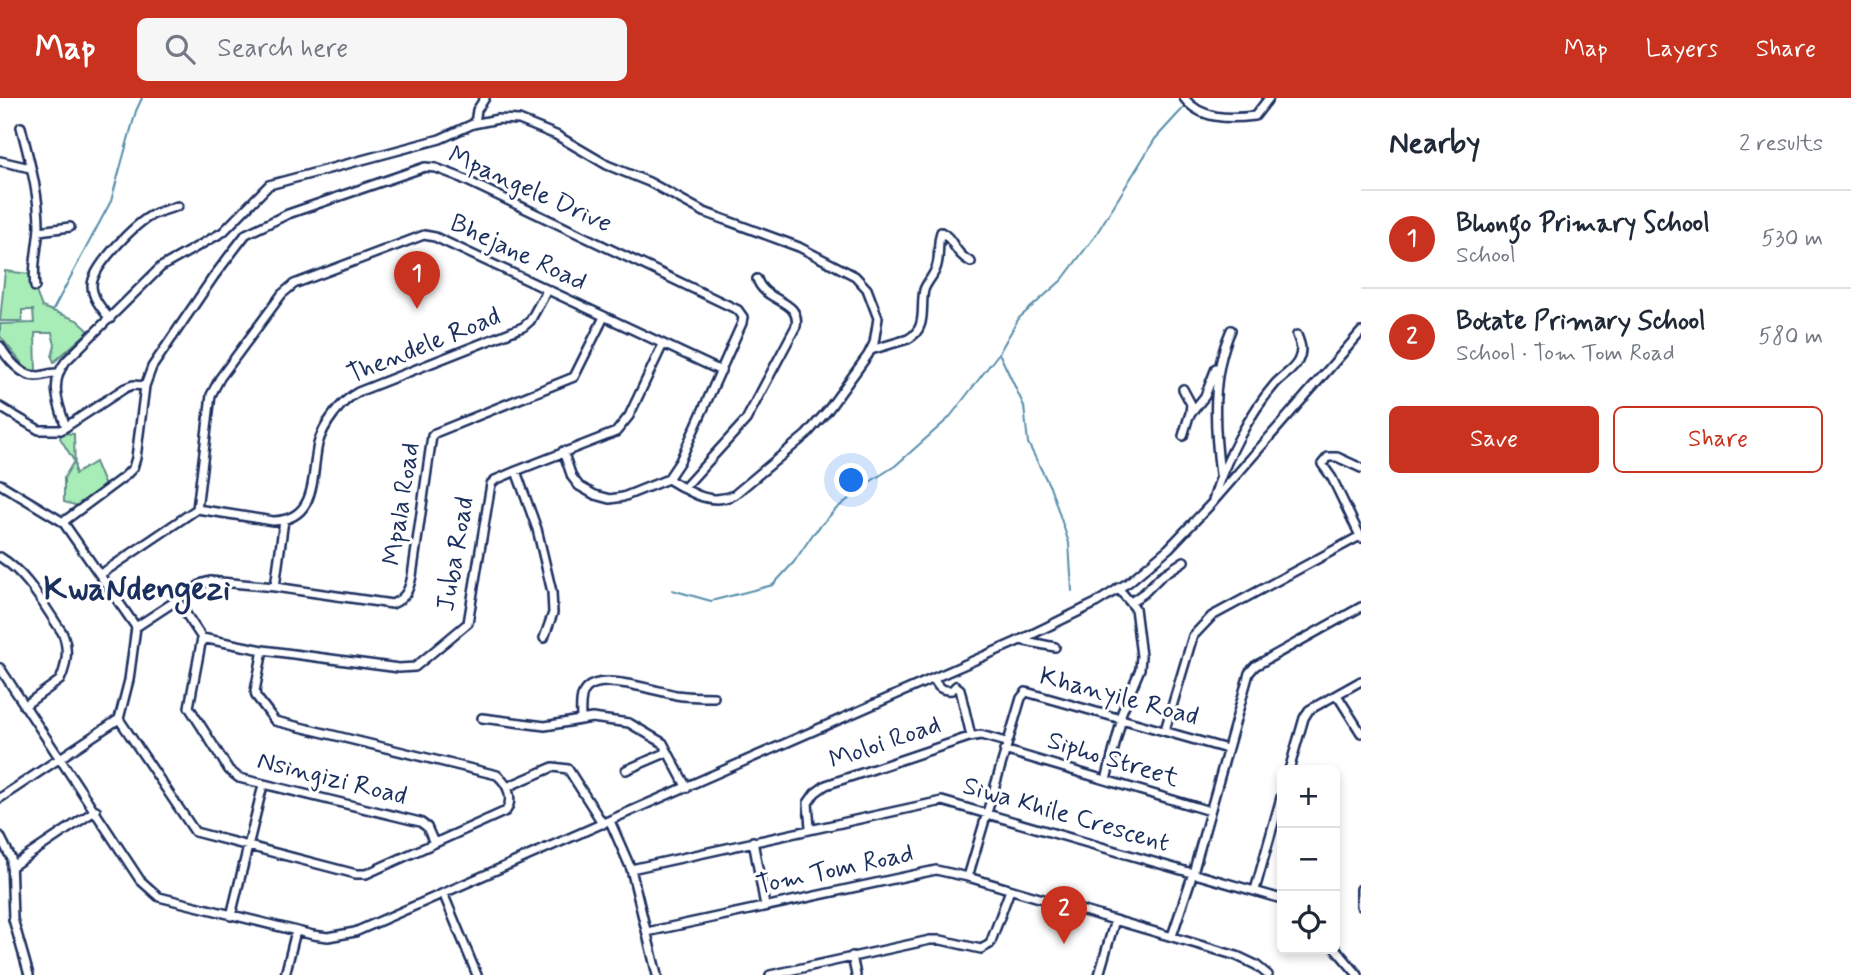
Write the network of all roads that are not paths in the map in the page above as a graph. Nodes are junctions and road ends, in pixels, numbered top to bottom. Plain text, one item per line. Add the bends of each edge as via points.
1 (485, 98) edge
2 (1184, 98) edge
3 (1269, 98) edge
4 (475, 124) junction
5 (21, 127) dead end
6 (0, 160) edge
7 (30, 168) junction
8 (178, 206) dead end
9 (70, 227) dead end
10 (39, 230) junction
11 (971, 262) dead end
12 (757, 279) dead end
13 (34, 287) dead end
14 (547, 290) junction
15 (604, 317) junction
16 (110, 318) junction
17 (1231, 330) dead end
18 (1361, 332) edge
19 (1297, 335) dead end
20 (663, 344) junction
21 (0, 346) edge
22 (871, 350) junction
23 (1220, 361) junction
24 (721, 371) junction
25 (57, 373) junction
26 (145, 386) junction
27 (1183, 389) dead end
28 (0, 407) edge
29 (1190, 414) junction
30 (66, 427) junction
31 (1183, 436) dead end
32 (563, 452) junction
33 (1361, 468) edge
34 (516, 471) junction
35 (1220, 475) junction
36 (668, 479) junction
37 (0, 484) edge
38 (684, 488) junction
39 (1211, 504) junction
40 (197, 509) junction
41 (284, 520) junction
42 (63, 522) junction
43 (1360, 537) edge
44 (0, 557) edge
45 (1184, 561) dead end
46 (101, 574) junction
47 (275, 587) junction
48 (1118, 588) junction
49 (177, 600) junction
50 (1131, 602) junction
51 (1361, 607) edge
52 (136, 627) junction
53 (202, 638) junction
54 (544, 638) dead end
55 (1019, 640) junction
56 (1055, 647) dead end
57 (263, 650) junction
58 (0, 668) edge
59 (934, 678) junction
60 (1361, 681) edge
61 (1337, 695) junction
62 (714, 696) dead end
63 (24, 706) junction
64 (482, 718) dead end
65 (1121, 718) junction
66 (119, 719) junction
67 (581, 720) junction
68 (1165, 730) junction
69 (1361, 733) edge
70 (971, 737) junction
71 (1005, 746) junction
72 (1227, 748) junction
73 (668, 752) junction
74 (60, 758) junction
75 (1291, 765) edge
76 (626, 770) dead end
77 (1106, 780) junction
78 (264, 785) junction
79 (507, 787) junction
80 (687, 788) junction
81 (0, 798) edge
82 (96, 810) junction
83 (1210, 811) junction
84 (986, 812) junction
85 (1277, 812) edge
86 (606, 822) junction
87 (810, 828) junction
88 (0, 836) edge
89 (753, 842) junction
90 (434, 844) junction
91 (248, 847) junction
92 (11, 867) junction
93 (631, 869) junction
94 (1193, 873) junction
95 (968, 877) junction
96 (1361, 889) edge
97 (1010, 890) junction
98 (1255, 890) junction
99 (443, 892) junction
100 (1277, 897) edge
101 (765, 906) junction
102 (1361, 906) edge
103 (231, 916) junction
104 (1115, 920) junction
105 (296, 931) junction
106 (647, 932) junction
107 (1172, 936) junction
108 (1340, 954) edge
109 (852, 956) junction
110 (789, 973) edge
111 (29, 975) edge
112 (285, 975) edge
113 (477, 975) edge
114 (657, 975) edge
115 (769, 975) edge
116 (856, 975) edge
117 (1099, 975) edge
118 (1268, 975) edge
119 (1358, 975) edge

1 - 4 street
2 - 3 street via 1196,110 1225,117 1255,116
4 - 16 street via 440,139 269,185 223,232 160,267
4 - 22 street via 511,119 530,124 704,212 785,242 855,276 867,289 878,318
5 - 7 street
6 - 7 street
7 - 10 street
8 - 16 street via 141,222 95,275 95,299
9 - 10 street
10 - 13 street
11 - 22 street via 961,257 941,232 937,268 925,288 920,327 908,340
12 - 38 street via 763,291 795,312 796,326 746,420
14 - 15 street, Bhejane Road
14 - 40 street, Bhejane Road via 424,235 290,287 211,394
14 - 41 street, Thendele Road via 523,327 347,400 320,438 310,497 304,507
15 - 20 street, Bhejane Road
15 - 47 street, Mpala Road via 574,377 432,436 412,576 404,598 393,604
16 - 25 street
17 - 23 street
18 - 39 street
19 - 35 street via 1301,349 1296,365 1269,392
20 - 24 street, Bhejane Road
20 - 32 street, Juba Road via 624,425
21 - 25 street via 24,373
22 - 38 street via 806,435 734,495 713,500
23 - 29 street via 1205,396
23 - 35 street via 1214,435
24 - 26 street, Mpangele Drive via 742,323 738,310 457,176 425,167 288,214 246,234 158,356
24 - 36 street, Mpangele Drive
25 - 30 street via 55,388
26 - 30 street via 124,388
26 - 42 street, Mpangele Drive via 133,468
27 - 29 street via 1191,404
28 - 30 street via 39,430
29 - 31 street
32 - 34 street, Juba Road
32 - 36 street via 574,480 595,495 617,499
33 - 43 street via 1337,457 1328,457 1322,464
34 - 54 street via 537,529 552,592 553,613
34 - 57 street, Juba Road via 495,480 488,491 468,623 423,663 399,668
35 - 39 street
36 - 38 street
37 - 42 street
39 - 48 street via 1170,548
40 - 41 street
40 - 46 street
41 - 47 street
42 - 46 street
43 - 68 street via 1202,625 1193,636
44 - 63 street via 25,578 66,642 60,680
45 - 50 street
46 - 52 street
47 - 49 street, Mpala Road via 210,581
48 - 50 street
48 - 55 street
49 - 52 street, Mpala Road
49 - 53 street
50 - 65 street via 1141,663
51 - 72 street via 1252,669
52 - 66 street
53 - 57 street, Juba Road
53 - 78 street, Nsingizi Road via 191,711 232,774
55 - 56 street
55 - 59 street
57 - 79 street via 256,696 275,721 490,773 500,776
58 - 63 street
59 - 70 street via 945,691 956,686 960,689
59 - 80 street
60 - 61 street
61 - 69 street
61 - 75 street via 1306,714
62 - 67 street via 595,683 583,694
63 - 74 street
64 - 67 street via 544,726
65 - 68 street, Khanyile Road
65 - 71 street, Khanyile Road via 1026,692
65 - 77 street
66 - 74 street
66 - 91 street via 191,829
67 - 73 street via 629,723 655,737
68 - 72 street, Khanyile Road
70 - 71 street, Moloi Road via 988,736
70 - 87 street, Moloi Road via 826,785 808,803
71 - 77 street, Sipho Street
71 - 84 street, Khanyile Road
72 - 83 street
73 - 76 street
73 - 80 street
74 - 81 street
74 - 82 street
77 - 83 street, Sipho Street
78 - 90 street, Nsingizi Road via 420,822
78 - 91 street
79 - 86 street via 553,766 568,769
79 - 90 street via 510,803 506,811
80 - 86 street
82 - 92 street
82 - 103 street via 152,892
83 - 94 street
84 - 87 street, Siwa Khile Crescent via 937,801
84 - 94 street, Siwa Khile Crescent
84 - 95 street, Khanyile Road
85 - 98 street
86 - 93 street
86 - 99 street
87 - 89 street, Siwa Khile Crescent
88 - 92 street
89 - 93 street, Siwa Khile Crescent
89 - 101 street
90 - 91 street via 359,874
91 - 103 street
92 - 111 street via 13,919
93 - 106 street
94 - 98 street, Siwa Khile Crescent
94 - 107 street
95 - 97 street, Tom Tom Road
95 - 101 street, Tom Tom Road via 928,871
96 - 102 street
97 - 104 street, Tom Tom Road
97 - 109 street via 993,938 981,950 930,940
98 - 100 street, Siwa Khile Crescent
99 - 105 street via 341,936
99 - 113 street
101 - 106 street, Tom Tom Road
103 - 105 street
104 - 107 street, Tom Tom Road
104 - 117 street
105 - 112 street
106 - 114 street
107 - 118 street, Tom Tom Road via 1237,956
108 - 119 street
109 - 110 street
109 - 116 street
110 - 115 street

